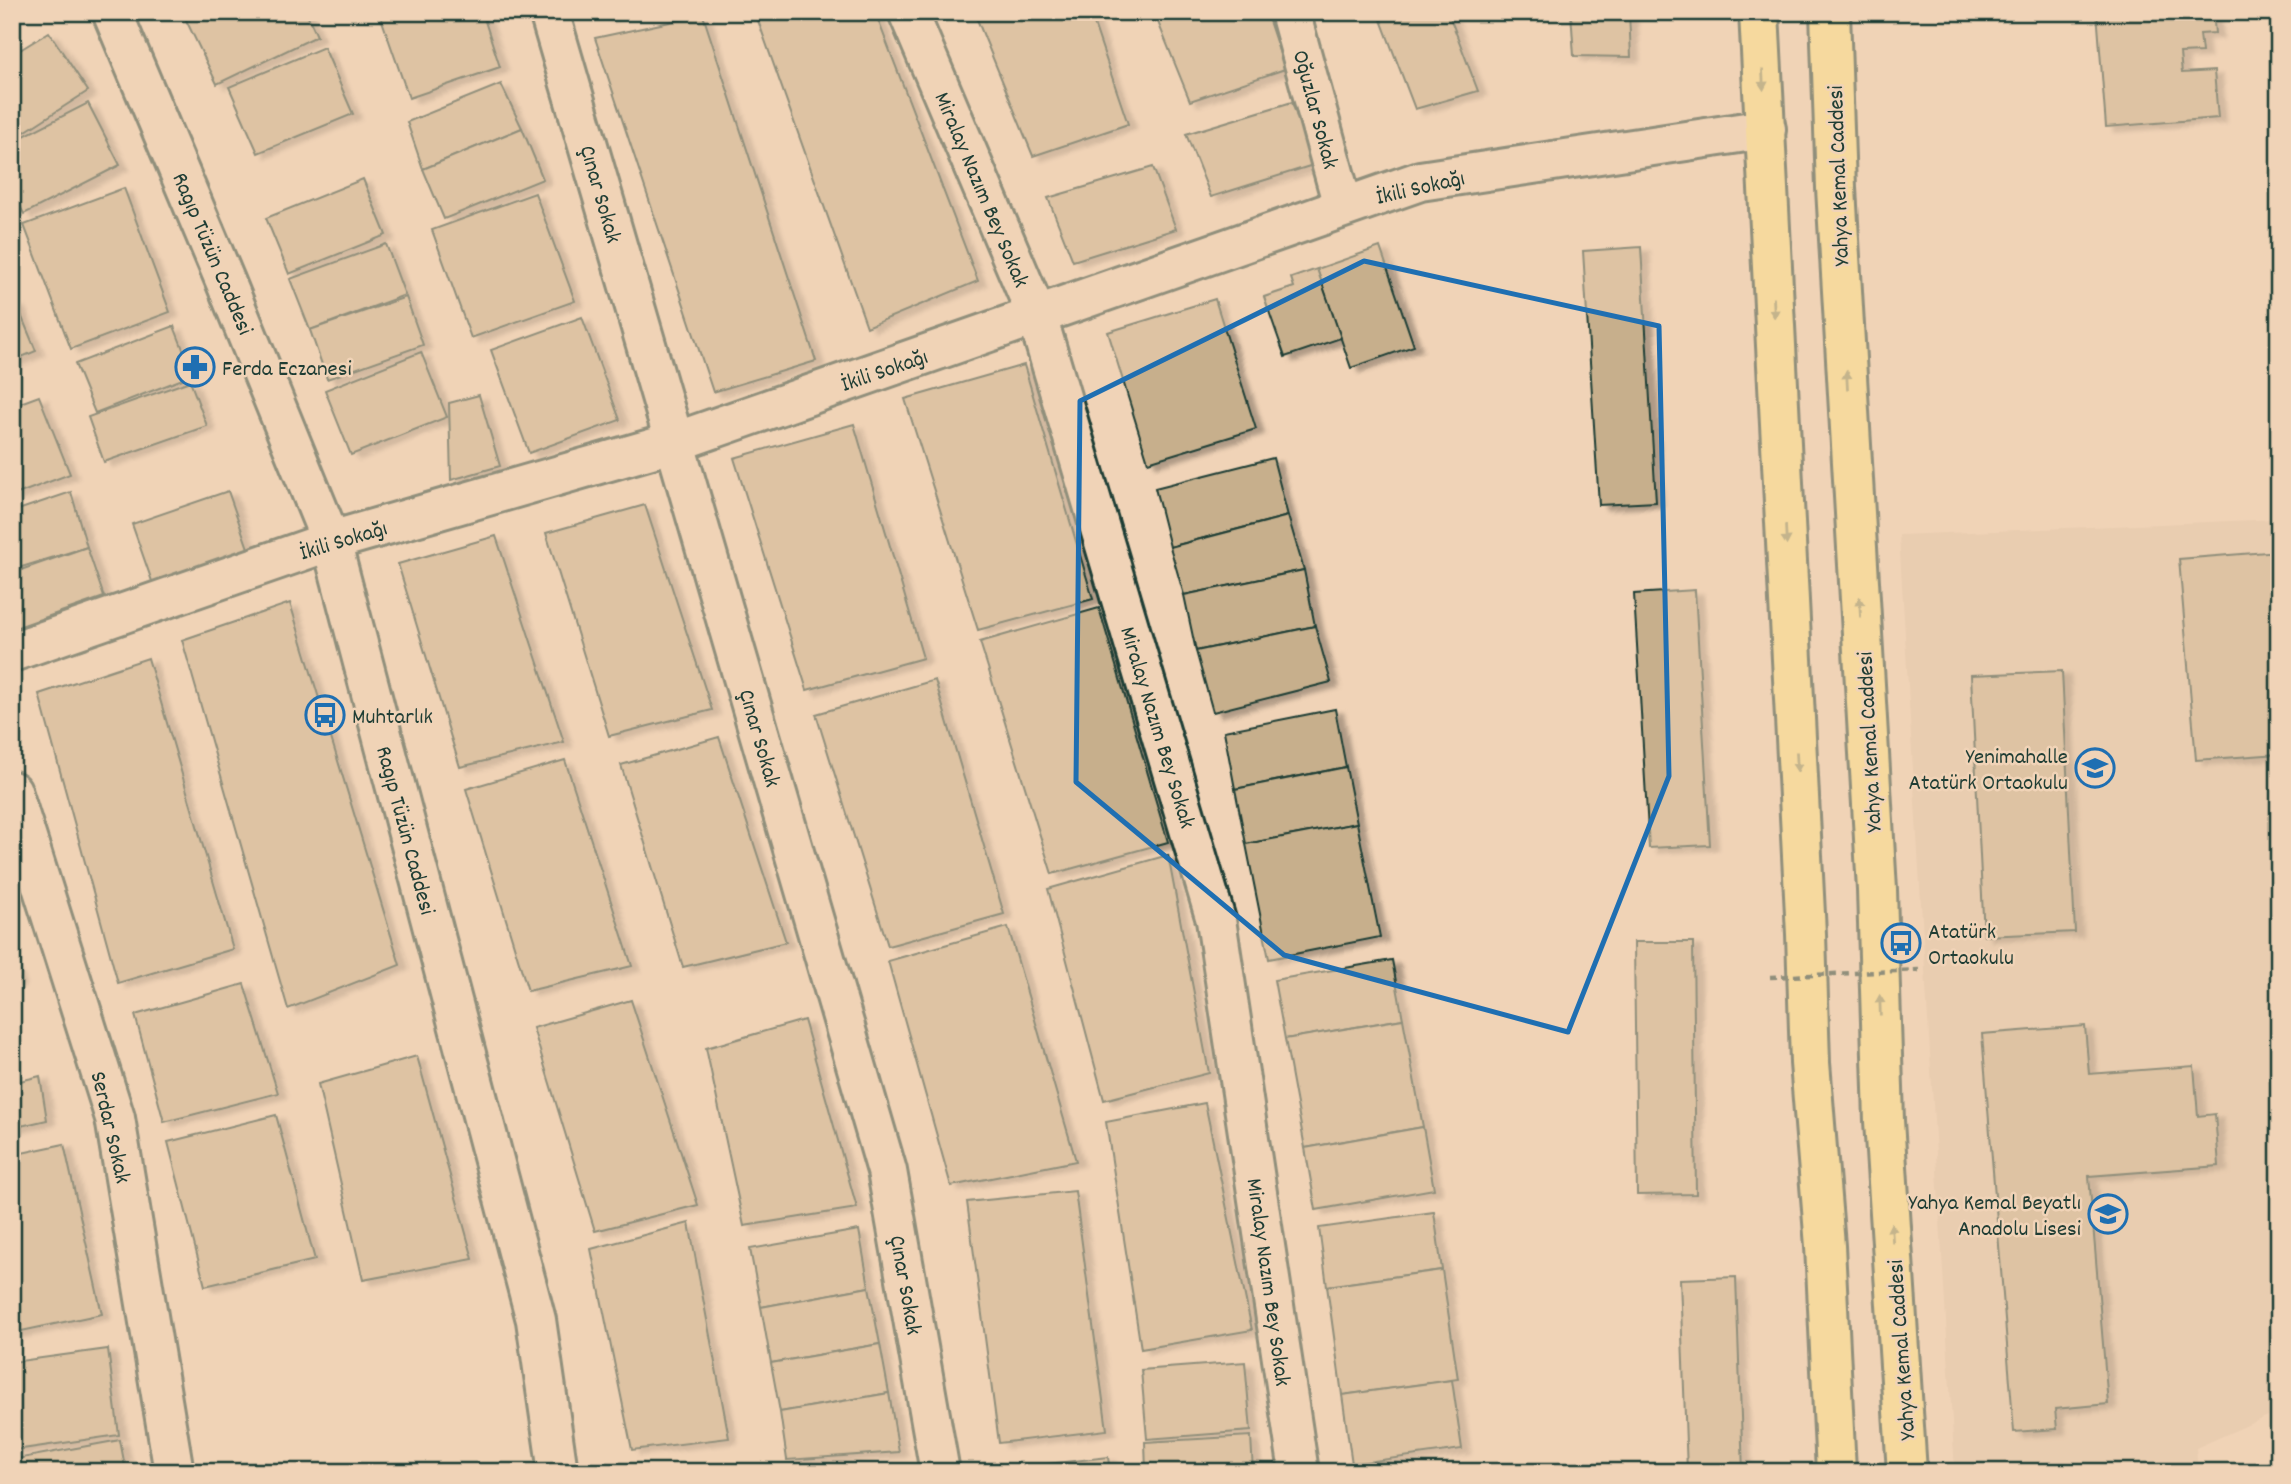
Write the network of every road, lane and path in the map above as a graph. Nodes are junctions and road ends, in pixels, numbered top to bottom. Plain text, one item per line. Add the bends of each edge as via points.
1 (112, 12) edge
2 (549, 12) edge
3 (908, 12) edge
4 (1290, 12) edge
5 (1759, 12) edge
6 (1830, 12) edge
7 (1766, 130) junction
8 (1343, 206) junction
9 (1037, 316) junction
10 (675, 442) junction
11 (331, 541) junction
12 (12, 652) edge
13 (12, 791) edge
14 (1919, 970) dead end
15 (1770, 977) dead end
16 (174, 1472) edge
17 (558, 1472) edge
18 (940, 1472) edge
19 (1299, 1472) edge
20 (1836, 1472) edge
21 (1908, 1472) edge

1 - 11 street, Ragıp Tüzün Caddesi
2 - 10 street, Çınar Sokak
3 - 9 street, Miralay Nazım Bey Sokak
4 - 8 street, Oğuzlar Sokak
5 -> 7 main road
21 -> 6 main road, Yahya Kemal Caddesi via 1884,1121 1877,890
7 - 8 street, İkili Sokağı via 1420,181
7 -> 20 main road via 1810,1063
8 - 9 street, İkili Sokağı
9 - 10 street, İkili Sokağı
9 - 19 street, Miralay Nazım Bey Sokak via 1216,920
10 - 11 street, İkili Sokağı
10 - 18 street, Çınar Sokak via 887,1171
11 - 12 street, İkili Sokağı
11 - 17 street, Ragıp Tüzün Caddesi via 536,1320
13 - 16 street, Serdar Sokak via 115,1118
14 - 15 path, bridge

